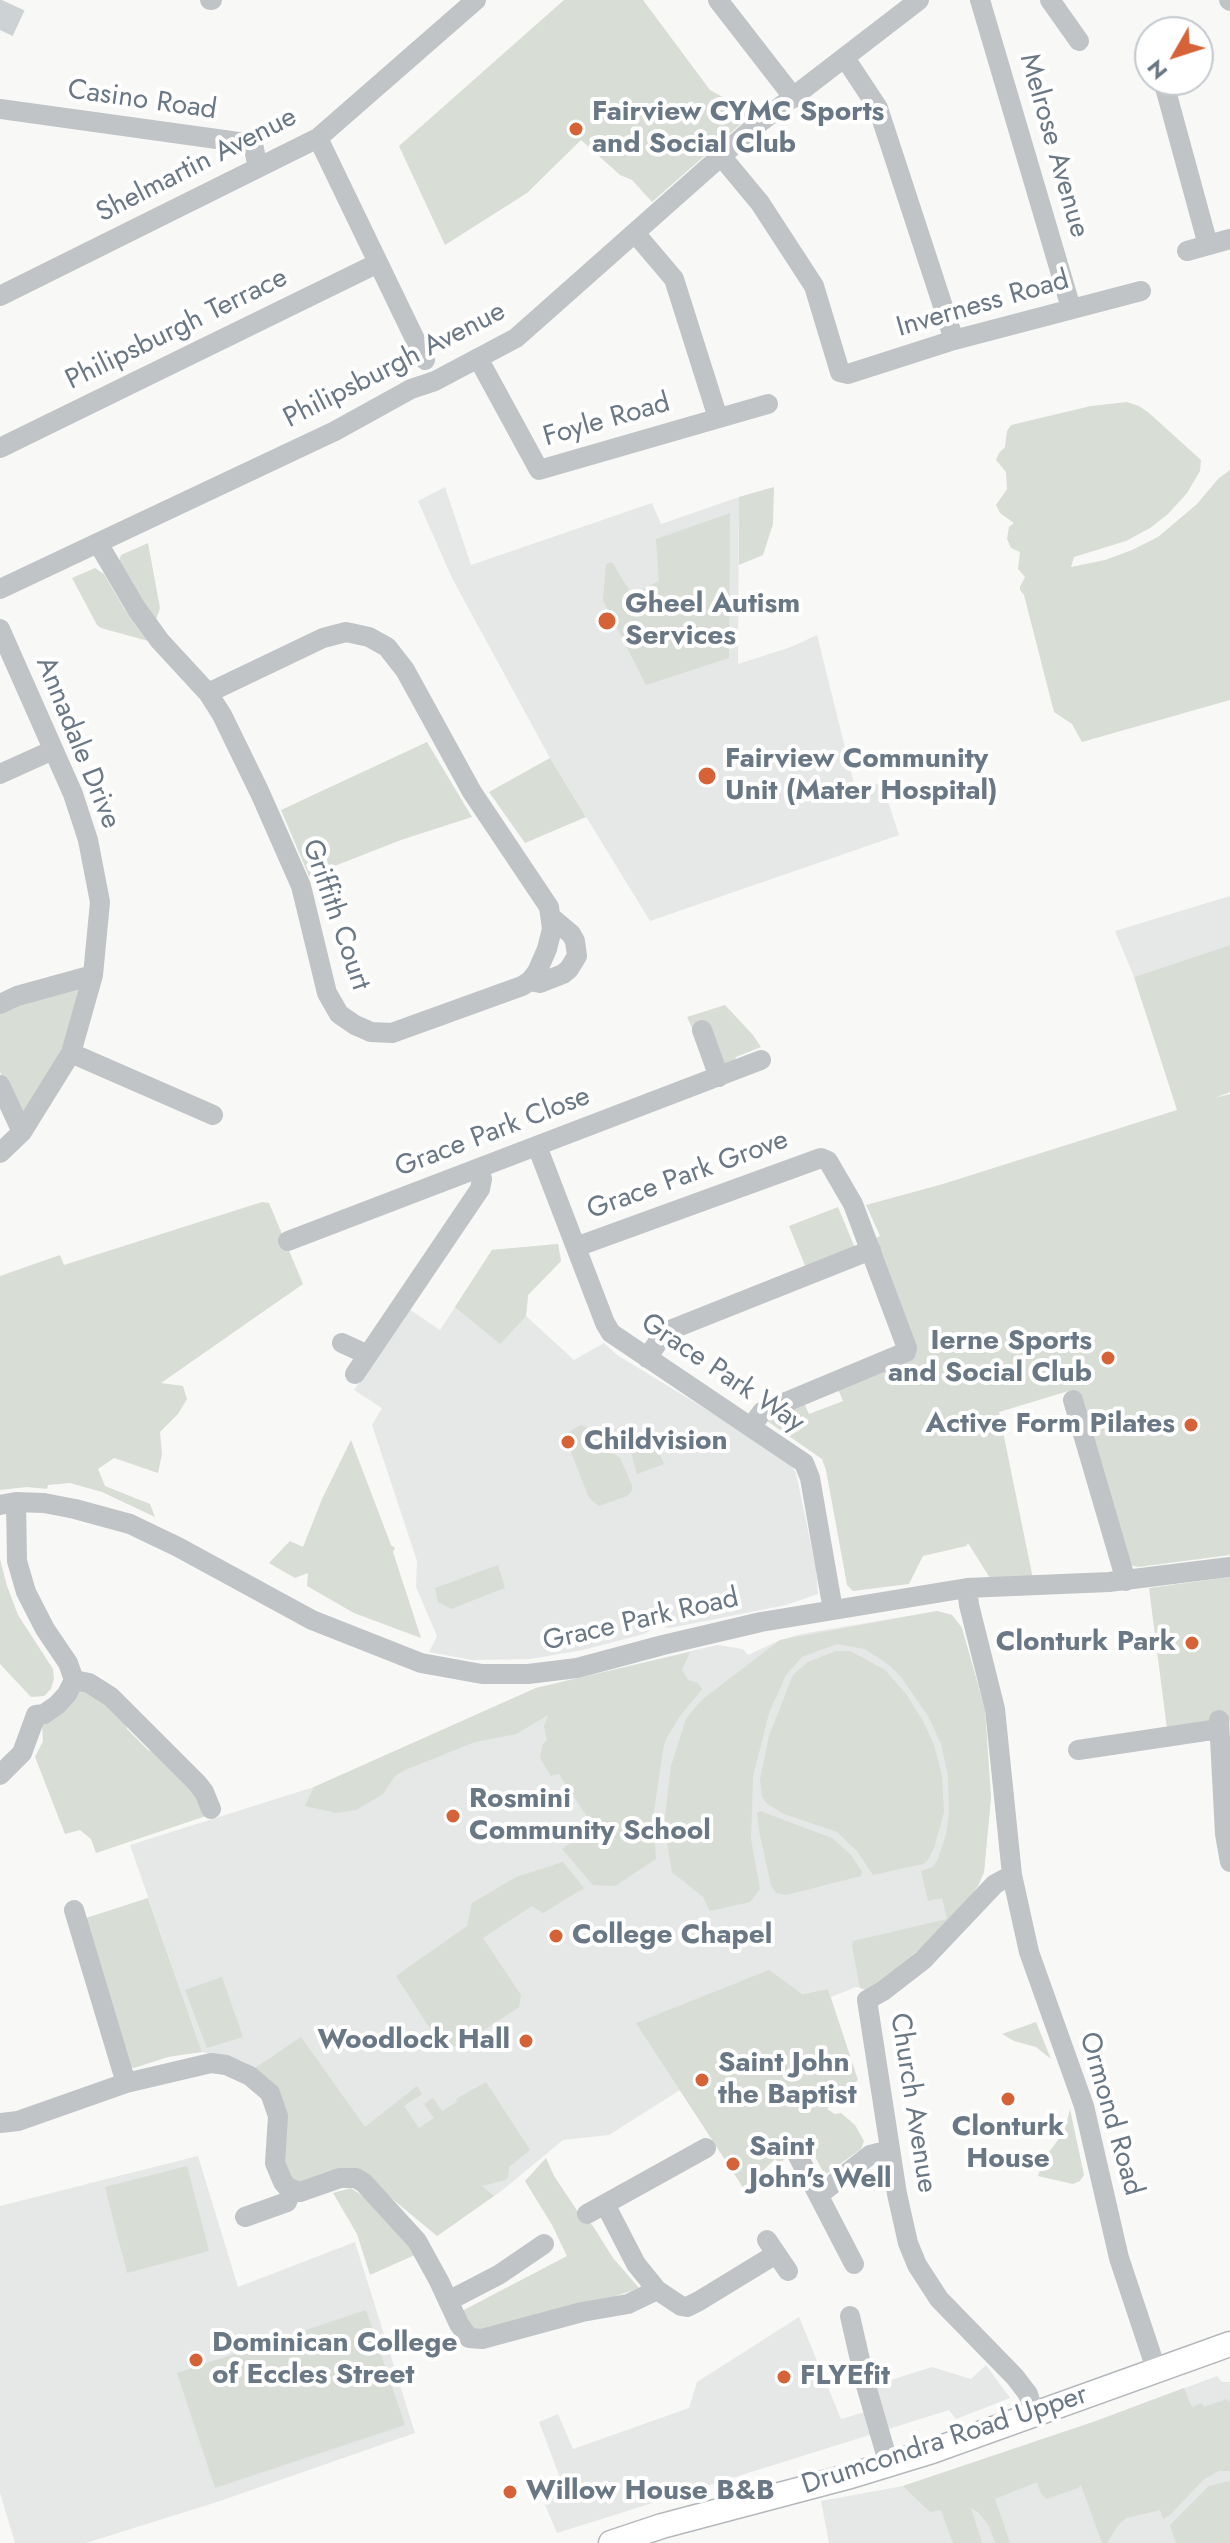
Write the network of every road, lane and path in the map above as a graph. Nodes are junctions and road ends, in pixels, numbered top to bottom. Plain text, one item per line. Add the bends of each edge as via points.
1 (476, 0) edge
2 (718, 0) edge
3 (919, 0) edge
4 (980, 0) edge
5 (1050, 0) edge
6 (1079, 41) dead end
7 (845, 58) junction
8 (1167, 96) edge
9 (794, 98) junction
10 (0, 109) edge
11 (318, 138) junction
12 (721, 156) junction
13 (258, 168) junction
14 (635, 233) junction
15 (1230, 239) edge
16 (1208, 245) junction
17 (1187, 251) dead end
18 (378, 263) junction
19 (1141, 291) dead end
20 (0, 296) edge
21 (1071, 308) junction
22 (954, 340) junction
23 (478, 358) junction
24 (425, 360) dead end
25 (768, 404) dead end
26 (718, 418) junction
27 (0, 448) edge
28 (98, 543) junction
29 (0, 589) edge
30 (0, 629) edge
31 (208, 693) junction
32 (53, 750) junction
33 (0, 774) edge
34 (552, 918) junction
35 (93, 975) junction
36 (530, 981) junction
37 (0, 1004) edge
38 (702, 1030) dead end
39 (71, 1053) junction
40 (761, 1060) dead end
41 (719, 1077) junction
42 (0, 1085) edge
43 (213, 1115) dead end
44 (22, 1132) junction
45 (537, 1146) junction
46 (0, 1153) edge
47 (479, 1170) junction
48 (288, 1241) dead end
49 (576, 1247) junction
50 (871, 1250) junction
51 (342, 1343) dead end
52 (368, 1355) junction
53 (647, 1358) junction
54 (355, 1374) dead end
55 (1073, 1400) dead end
56 (751, 1427) junction
57 (8, 1504) edge
58 (1230, 1567) edge
59 (1126, 1581) junction
60 (967, 1588) junction
61 (833, 1610) junction
62 (74, 1680) junction
63 (1078, 1750) dead end
64 (0, 1775) edge
65 (211, 1809) dead end
66 (1230, 1862) edge
67 (1012, 1875) junction
68 (74, 1910) dead end
69 (126, 2083) junction
70 (0, 2123) edge
71 (706, 2148) dead end
72 (890, 2150) junction
73 (797, 2154) dead end
74 (292, 2189) junction
75 (819, 2195) junction
76 (245, 2217) dead end
77 (544, 2244) dead end
78 (854, 2264) dead end
79 (788, 2271) dead end
80 (657, 2290) junction
81 (448, 2301) junction
82 (850, 2316) dead end
83 (1230, 2344) edge
84 (1156, 2369) junction
85 (1034, 2414) junction
86 (889, 2465) junction
87 (611, 2543) edge

1 - 11 street, Shelmartin Avenue
2 - 9 street
3 - 7 street, Philipsburgh Avenue
4 - 21 street, Melrose Avenue
5 - 6 street
7 - 9 street, Philipsburgh Avenue
7 - 22 street via 878,108
8 - 16 street
9 - 12 street, Philipsburgh Avenue
10 - 13 street, Casino Road via 253,144
11 - 13 street, Shelmartin Avenue
11 - 18 street
12 - 14 street, Philipsburgh Avenue
12 - 22 street, Inverness Road via 760,203 814,286 840,372 848,374
13 - 20 street, Shelmartin Avenue
14 - 23 street, Philipsburgh Avenue via 516,338
14 - 26 street via 674,279
15 - 16 street
16 - 17 street
18 - 24 street
18 - 27 street, Philipsburgh Terrace
19 - 21 street, Inverness Road
21 - 22 street, Inverness Road
23 - 26 street, Foyle Road via 539,470
23 - 28 street, Philipsburgh Avenue
25 - 26 street, Foyle Road
28 - 29 street, Philipsburgh Avenue
28 - 31 street, Griffith Court via 160,641
30 - 32 street, Annadale Drive
31 - 34 street, Griffith Court via 346,632 387,647
31 - 36 street, Griffith Court via 301,886 327,993 339,1014 371,1032 392,1033
32 - 33 street
32 - 35 street, Annadale Drive via 88,840 100,902
34 - 36 street via 547,949
34 - 36 street, Griffith Court via 571,934 577,956 563,974 540,983
35 - 37 street
35 - 39 street, Annadale Drive
38 - 41 street
39 - 43 street
39 - 44 street, Annadale Drive
40 - 41 street, Grace Park Close
41 - 45 street, Grace Park Close
42 - 44 street
44 - 46 street, Annadale Drive
45 - 47 street, Grace Park Close
45 - 49 street, Grace Park Way
47 - 48 street, Grace Park Close
47 - 52 street via 480,1189
49 - 50 street, Grace Park Grove via 821,1158 850,1196
49 - 53 street, Grace Park Way via 611,1333
50 - 53 street via 665,1332
50 - 56 street via 906,1352 772,1407
51 - 52 street
52 - 54 street
53 - 56 street, Grace Park Way
55 - 59 street
56 - 61 street, Grace Park Way via 808,1468
57 - 61 street, Grace Park Road via 44,1503 130,1524 312,1620 421,1663 467,1673 577,1668 761,1622
57 - 62 street via 26,1592
58 - 59 street, Grace Park Road
59 - 60 street, Grace Park Road
60 - 61 street, Grace Park Road
60 - 67 street via 995,1709
62 - 64 street via 57,1705 36,1715 22,1753
62 - 65 street via 111,1697 197,1783
63 - 66 street via 1219,1724
67 - 72 street, Church Avenue via 995,1884 923,1960 867,2000
67 - 84 street, Ormond Road via 1029,1952 1084,2106 1119,2258
68 - 69 street
69 - 70 street
69 - 74 street via 211,2063 250,2076 270,2093 278,2116 275,2163
71 - 80 street via 596,2209
72 - 75 street via 865,2158
72 - 85 street, Church Avenue via 908,2243 928,2285 1015,2377
73 - 75 street
74 - 76 street via 287,2202
74 - 81 street via 300,2192 356,2178 417,2241
75 - 78 street
77 - 81 street
79 - 80 street via 771,2247 687,2307
80 - 81 street via 628,2304 476,2340 464,2332
82 - 86 street
83 - 84 main road, Drumcondra Road Upper
84 - 85 main road, Drumcondra Road Upper
85 - 86 main road, Drumcondra Road Upper
86 - 87 main road, Drumcondra Road Upper

